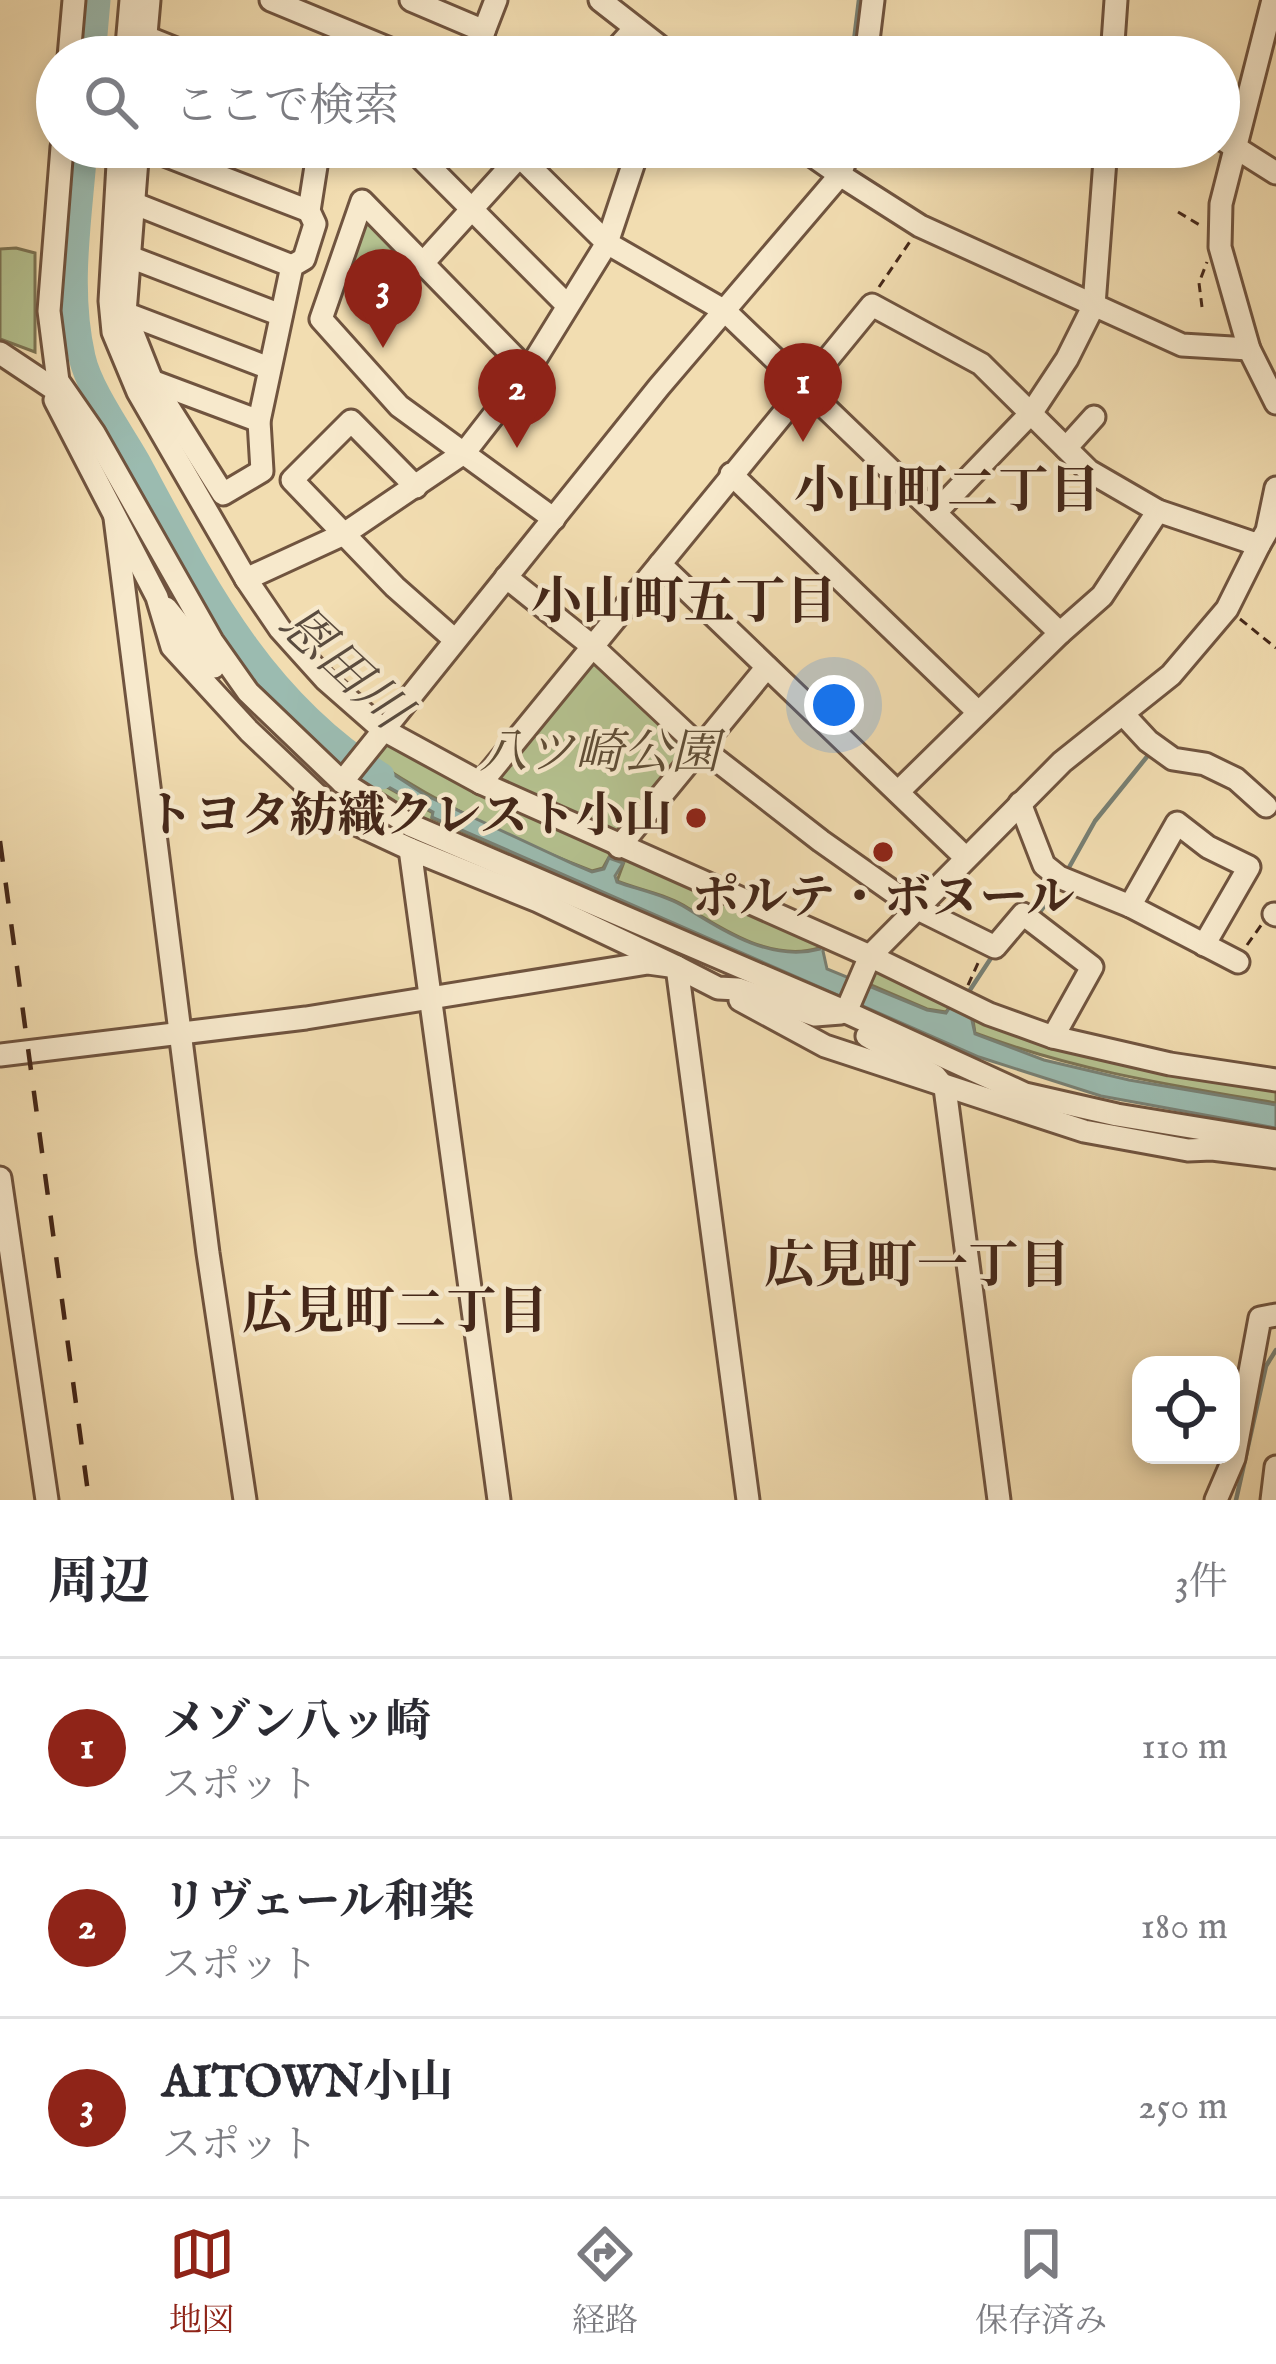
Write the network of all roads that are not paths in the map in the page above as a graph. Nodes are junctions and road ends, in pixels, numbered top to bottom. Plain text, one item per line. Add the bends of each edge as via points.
1 (74, 0) edge
2 (131, 0) edge
3 (149, 0) edge
4 (271, 0) edge
5 (411, 0) edge
6 (496, 0) edge
7 (600, 0) edge
8 (873, 0) edge
9 (1116, 0) edge
10 (1273, 0) edge
11 (629, 15) edge
12 (484, 31) junction
13 (71, 36) edge
14 (128, 36) edge
15 (146, 36) edge
16 (358, 36) edge
17 (482, 36) edge
18 (651, 36) edge
19 (869, 36) edge
20 (1113, 36) edge
21 (1240, 104) edge
22 (1240, 150) edge
23 (60, 168) edge
24 (118, 168) edge
25 (138, 168) edge
26 (196, 168) edge
27 (315, 168) edge
28 (430, 168) edge
29 (505, 168) edge
30 (536, 168) edge
31 (632, 168) edge
32 (830, 168) edge
33 (842, 168) edge
34 (1104, 168) edge
35 (1225, 168) edge
36 (1276, 173) edge
37 (840, 175) junction
38 (134, 203) junction
39 (309, 211) junction
40 (472, 211) junction
41 (607, 243) junction
42 (130, 257) junction
43 (423, 263) junction
44 (292, 266) junction
45 (567, 305) junction
46 (1094, 305) junction
47 (724, 311) junction
48 (125, 314) junction
49 (281, 315) junction
50 (1249, 349) junction
51 (0, 352) edge
52 (268, 368) junction
53 (528, 371) junction
54 (152, 381) junction
55 (804, 387) junction
56 (58, 393) junction
57 (1276, 403) edge
58 (1032, 412) junction
59 (1094, 417) dead end
60 (259, 421) junction
61 (1066, 448) junction
62 (466, 452) junction
63 (731, 474) junction
64 (416, 487) junction
65 (1276, 488) edge
66 (1157, 511) junction
67 (936, 512) junction
68 (115, 518) junction
69 (554, 519) junction
70 (344, 534) junction
71 (1267, 536) edge
72 (660, 565) junction
73 (506, 577) junction
74 (246, 579) junction
75 (157, 597) junction
76 (1060, 633) junction
77 (455, 640) junction
78 (592, 646) junction
79 (767, 667) junction
80 (248, 692) junction
81 (978, 712) junction
82 (1123, 714) junction
83 (382, 729) junction
84 (700, 747) junction
85 (342, 782) junction
86 (481, 783) junction
87 (898, 792) junction
88 (1020, 803) junction
89 (1266, 806) dead end
90 (619, 847) junction
91 (410, 849) junction
92 (966, 858) junction
93 (1130, 906) junction
94 (916, 908) junction
95 (1204, 945) junction
96 (870, 956) junction
97 (1238, 962) road end
98 (677, 967) junction
99 (718, 988) junction
100 (433, 999) junction
101 (846, 1012) junction
102 (180, 1033) junction
103 (1053, 1037) junction
104 (0, 1055) edge
105 (1276, 1080) edge
106 (945, 1088) junction
107 (1276, 1142) edge
108 (1276, 1157) edge
109 (0, 1178) edge
110 (1276, 1315) edge
111 (1276, 1466) edge
112 (47, 1500) edge
113 (245, 1500) edge
114 (499, 1500) edge
115 (748, 1500) edge
116 (999, 1500) edge
117 (1216, 1500) edge
118 (1271, 1500) edge

1 - 13 street
2 - 14 street
3 - 15 street
4 - 16 street
5 - 12 street
6 - 12 street
7 - 11 street
8 - 19 street
9 - 20 street
10 - 21 street
11 - 18 street
12 - 17 street
22 - 36 street
23 - 56 street via 49,311
24 - 74 street via 112,332
25 - 38 street
26 - 39 street
27 - 39 street
28 - 40 street
29 - 40 street
30 - 41 street
31 - 41 street
32 - 37 street
33 - 37 street
34 - 46 street
35 - 50 street via 1220,242
37 - 46 street via 920,226
37 - 47 street
38 - 42 street
38 - 44 street
39 - 44 street via 315,224 304,259
40 - 43 street
40 - 45 street
41 - 45 street
41 - 47 street
42 - 48 street
42 - 49 street
43 - 53 street
43 - 62 street via 362,201 321,319 399,406
44 - 49 street
45 - 53 street
46 - 50 street via 1182,345
46 - 58 street
47 - 55 street
47 - 69 street
48 - 52 street
48 - 54 street
49 - 52 street
50 - 57 street
51 - 56 street
52 - 60 street
53 - 62 street
54 - 60 street
54 - 60 street via 223,494 262,471
55 - 58 street via 872,305 981,364
55 - 63 street
55 - 67 street
56 - 68 street
56 - 80 street via 94,433
58 - 61 street
58 - 67 street
59 - 61 street
61 - 66 street
62 - 64 street
62 - 69 street
63 - 72 street
63 - 81 street
64 - 70 street
64 - 70 street via 351,421 292,480
65 - 71 street
66 - 71 street
66 - 76 street via 1102,596
67 - 76 street
68 - 75 street
68 - 102 street
69 - 73 street
70 - 74 street
70 - 77 street
71 - 82 street via 1227,609 1172,675
72 - 78 street
72 - 79 street
73 - 77 street
73 - 78 street
74 - 83 street via 280,629
75 - 80 street via 220,674
75 - 91 street via 172,647 248,730 339,816
76 - 81 street
77 - 83 street
78 - 84 street
78 - 86 street
79 - 84 street
79 - 87 street
80 - 85 street
81 - 87 street
82 - 88 street
82 - 89 street via 1148,742 1236,779
83 - 85 street
83 - 86 street
84 - 90 street
84 - 94 street
85 - 101 street via 410,825
86 - 90 street
87 - 92 street
88 - 92 street
88 - 93 street via 1044,866
90 - 96 street
91 - 98 street
91 - 100 street
92 - 94 street
93 - 95 street
93 - 95 street via 1177,824 1249,867
94 - 96 street
94 - 103 street via 995,947 1023,914 1092,967
95 - 97 street
96 - 101 street
96 - 103 street
98 - 99 street
98 - 100 street via 648,963
98 - 115 street
99 - 101 street via 815,1015
99 - 106 street via 825,1046
100 - 102 street
100 - 114 street
101 - 106 street via 868,1037
101 - 107 street via 1025,1094
102 - 104 street
102 - 113 street
103 - 105 street
106 - 108 street via 1084,1131
106 - 116 street
109 - 112 street
110 - 117 street via 1260,1318 1234,1457
111 - 118 street

